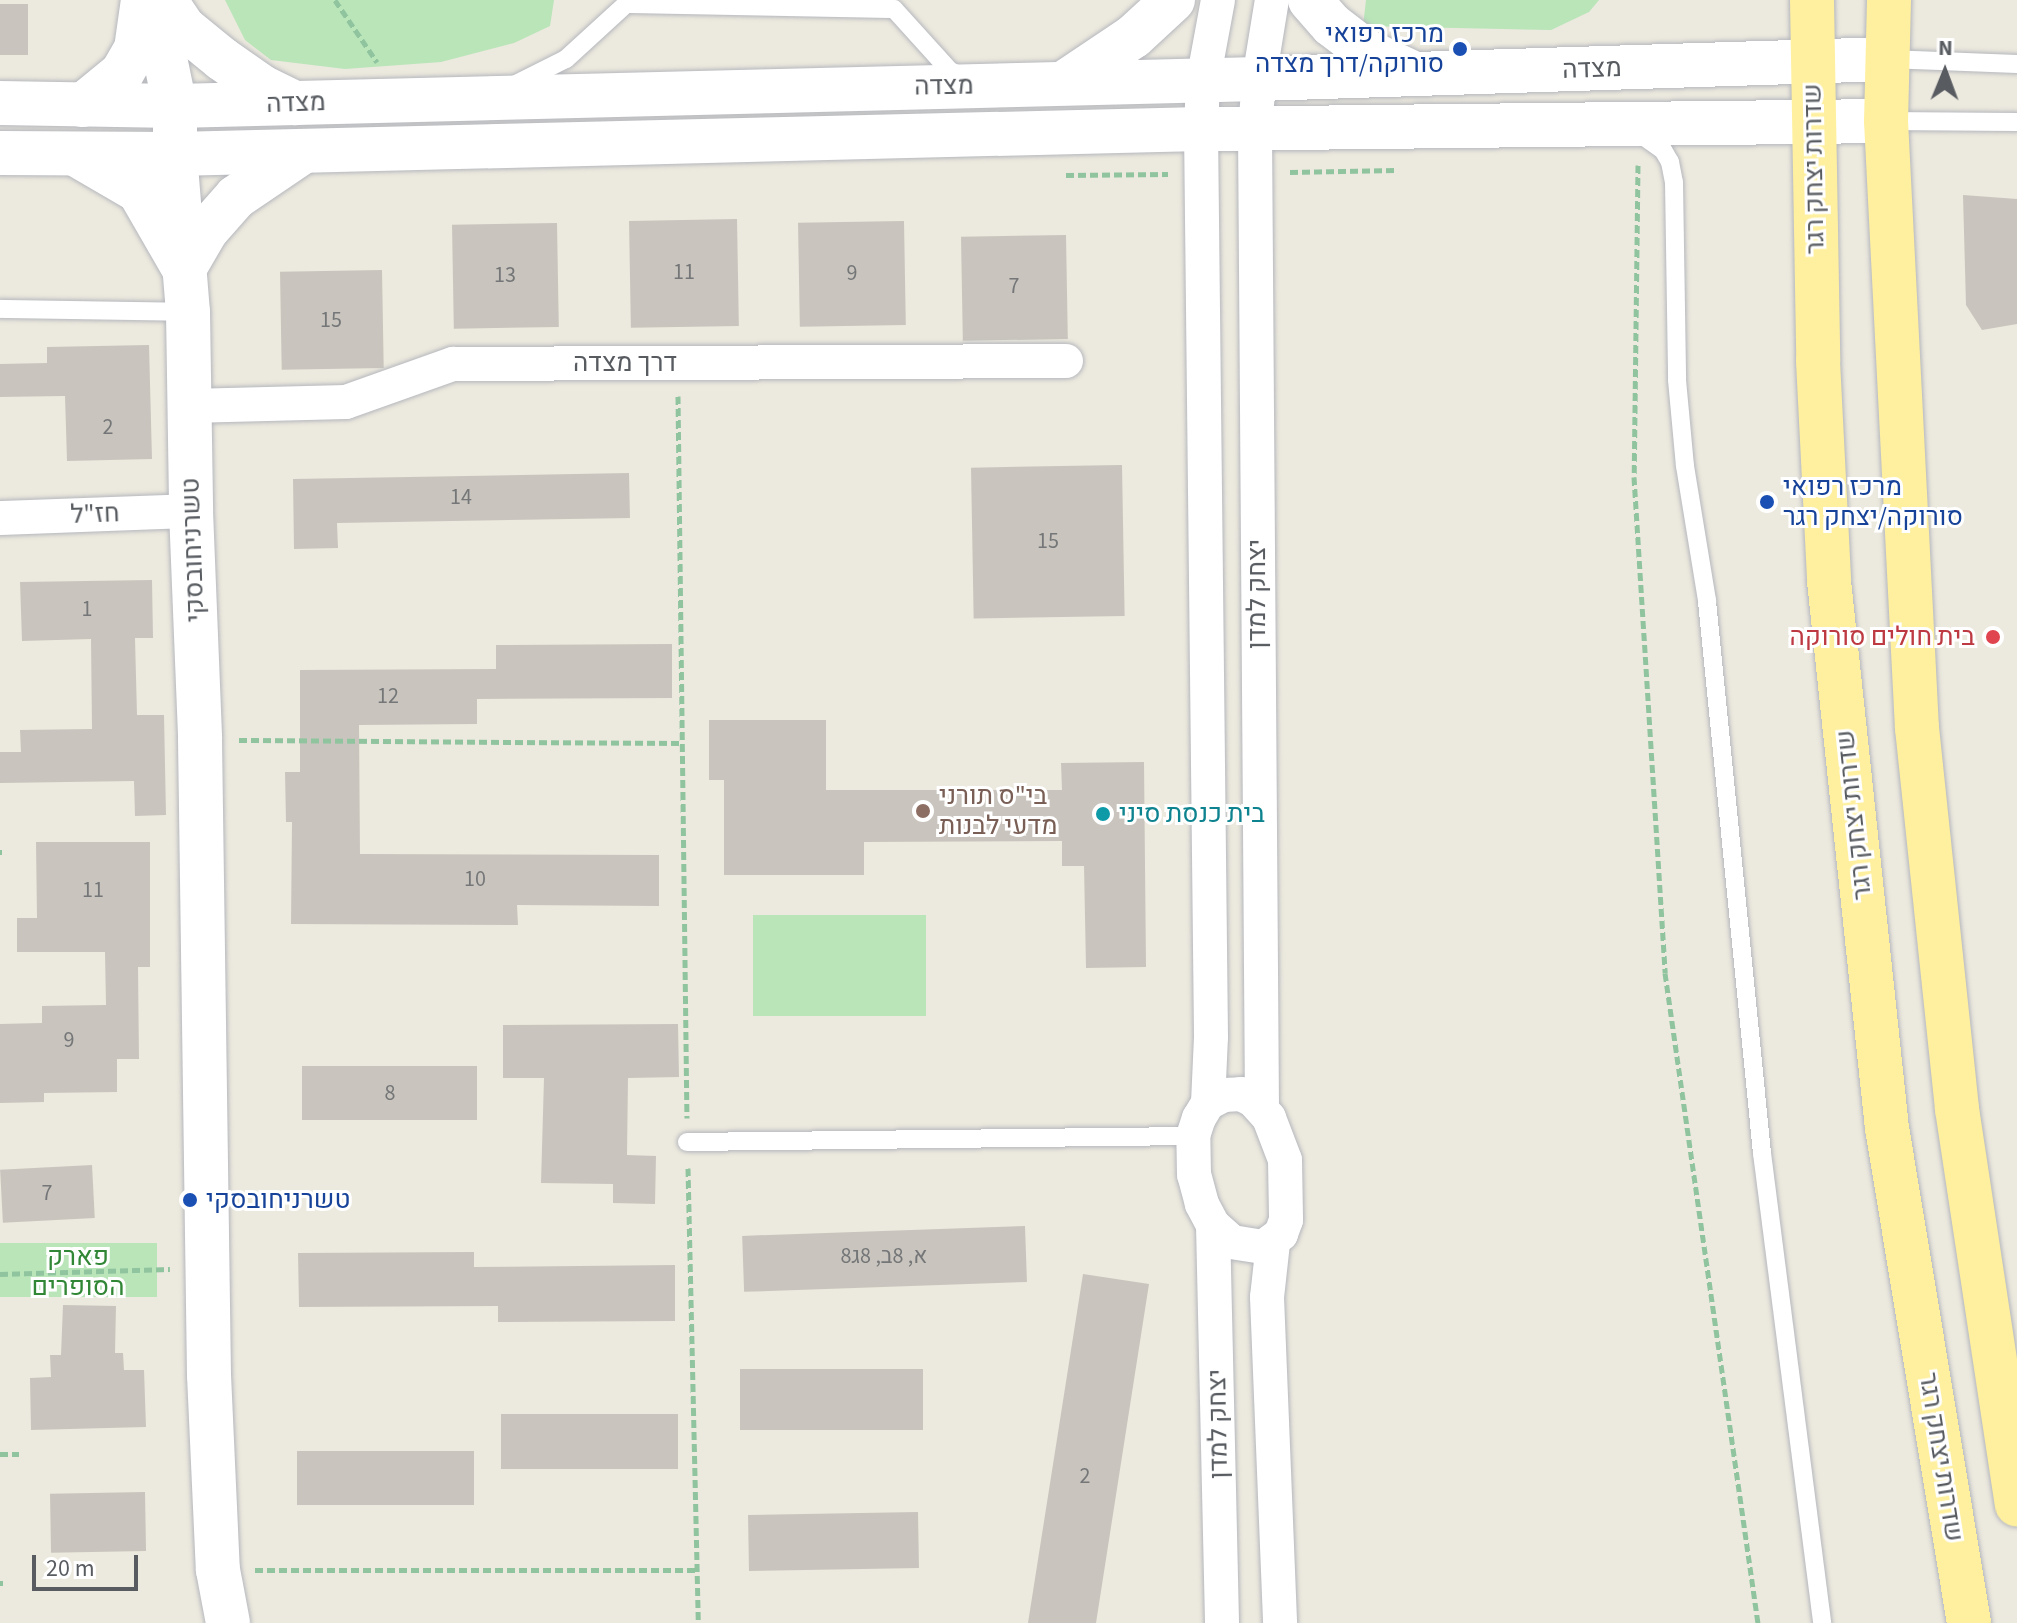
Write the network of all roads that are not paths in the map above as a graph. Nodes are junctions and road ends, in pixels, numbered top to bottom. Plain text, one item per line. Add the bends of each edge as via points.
1 (143, 0) edge
2 (153, 0) edge
3 (165, 0) edge
4 (1173, 0) edge
5 (1218, 0) edge
6 (1272, 0) edge
7 (1310, 0) edge
8 (1812, 0) edge
9 (1889, 0) edge
10 (1888, 59) junction
11 (1812, 62) junction
12 (2017, 64) edge
13 (1415, 74) junction
14 (1259, 79) junction
15 (1203, 81) junction
16 (1063, 83) junction
17 (985, 85) junction
18 (470, 98) junction
19 (0, 103) edge
20 (295, 103) junction
21 (83, 105) junction
22 (175, 106) junction
23 (1812, 121) junction
24 (1886, 121) junction
25 (2017, 122) edge
26 (1624, 124) junction
27 (1201, 129) junction
28 (1255, 130) junction
29 (304, 151) junction
30 (0, 153) edge
31 (77, 154) junction
32 (175, 154) junction
33 (184, 269) junction
34 (0, 309) edge
35 (188, 312) junction
36 (1066, 361) dead end
37 (189, 406) junction
38 (191, 511) junction
39 (0, 518) edge
40 (1208, 1103) junction
41 (1262, 1108) junction
42 (1193, 1136) junction
43 (687, 1142) road end
44 (1213, 1225) junction
45 (1273, 1243) junction
46 (2017, 1504) edge
47 (218, 1570) junction
48 (204, 1623) edge
49 (228, 1623) edge
50 (1222, 1623) edge
51 (1280, 1623) edge
52 (1822, 1623) edge
53 (1969, 1623) edge

1 - 21 main road via 136,49 122,73
2 - 22 main road, טשרניחובסקי
3 - 20 main road via 184,28 222,59
4 - 16 main road via 1134,36
5 - 15 street, יצחק למדן
6 - 14 street, יצחק למדן
7 - 13 main road via 1366,51
8 - 11 main road, שדרות יצחק רגר
9 - 10 main road
10 - 11 main road, מצדה
10 - 12 lane
10 - 24 main road
11 - 13 main road, מצדה
11 - 23 main road, שדרות יצחק רגר
13 - 14 main road, מצדה
14 - 15 main road, מצדה
14 - 28 street, יצחק למדן
15 - 16 main road, מצדה
15 - 27 street, יצחק למדן
16 - 17 main road, מצדה
17 - 18 main road, מצדה
17 - 18 lane via 950,71 894,9 626,4 566,59 522,83
18 - 20 main road, מצדה
19 - 21 main road, מצדה
20 - 22 main road, מצדה
21 - 22 main road, מצדה
22 - 32 main road, טשרניחובסקי
23 - 24 main road, מצדה
23 - 26 main road, מצדה
23 - 53 main road, שדרות יצחק רגר via 1818,361 1834,628 1887,1128
24 - 25 lane
24 - 46 main road via 1917,728 1957,1109
26 - 28 main road, מצדה
26 - 52 lane via 1663,150 1674,182 1677,380 1685,466 1707,601 1762,1153
27 - 28 main road, מצדה
27 - 29 main road, מצדה
27 - 40 street, יצחק למדן
28 - 41 street, יצחק למדן
29 - 32 main road, מצדה
29 - 33 main road via 236,197 206,231
30 - 31 main road, מצדה
31 - 32 main road, מצדה
31 - 33 main road via 139,191
32 - 33 main road, טשרניחובסקי
33 - 35 main road, טשרניחובסקי
34 - 35 lane
35 - 37 main road, טשרניחובסקי
36 - 37 street, דרך מצדה via 453,364 346,402
37 - 38 main road, טשרניחובסקי
38 - 39 street, חז"ל
38 - 47 main road, טשרניחובסקי
40 - 41 street via 1241,1094
40 - 42 street
41 - 45 street via 1277,1134 1288,1183 1286,1220
42 - 43 lane
42 - 44 street via 1194,1175
44 - 45 street via 1232,1242 1251,1248
44 - 50 street, יצחק למדן
45 - 51 street, יצחק למדן via 1267,1297
47 - 48 main road, טשרניחובסקי
47 - 49 main road, טשרניחובסקי

